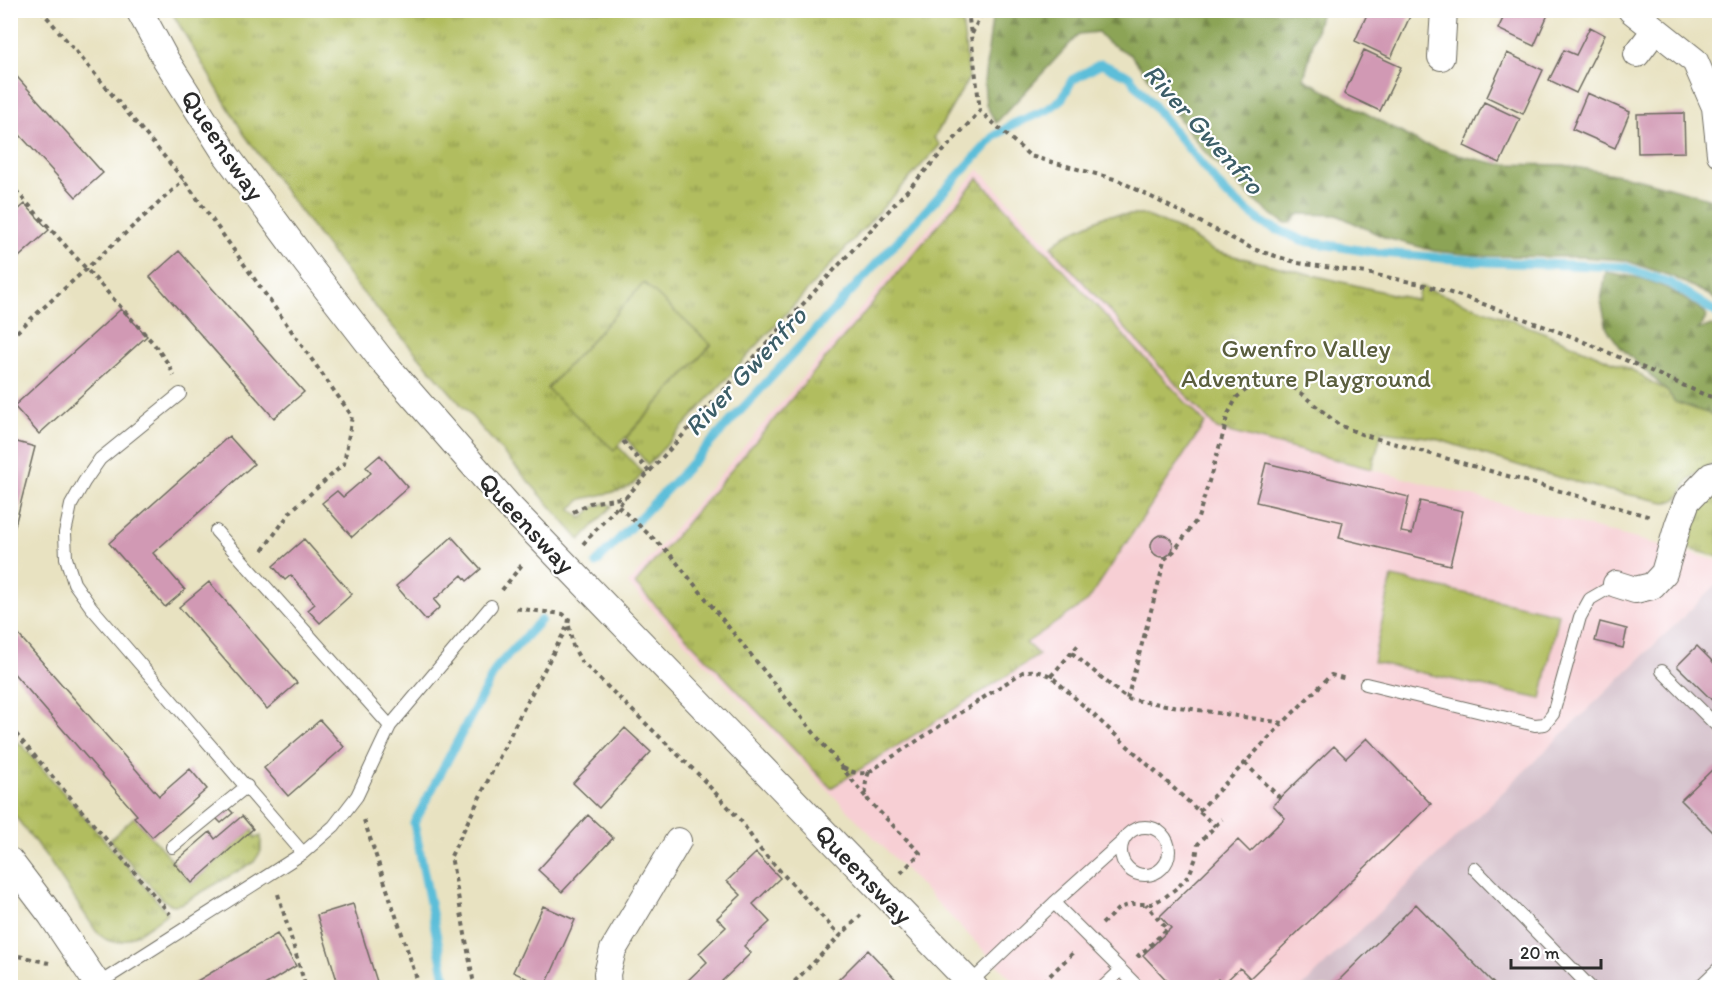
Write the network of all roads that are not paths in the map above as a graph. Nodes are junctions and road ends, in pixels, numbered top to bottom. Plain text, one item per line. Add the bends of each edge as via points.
1 (139, 10) edge
2 (1444, 10) edge
3 (1631, 10) edge
4 (1655, 30) junction
5 (1637, 54) dead end
6 (1441, 57) dead end
7 (1719, 154) edge
8 (180, 394) road end
9 (1719, 474) edge
10 (216, 531) dead end
11 (1616, 584) joint
12 (491, 606) road end
13 (1662, 671) dead end
14 (1366, 684) road end
15 (390, 726) junction
16 (1719, 729) edge
17 (247, 786) junction
18 (1123, 841) junction
19 (678, 842) dead end
20 (172, 847) dead end
21 (303, 853) junction
22 (10, 861) edge
23 (1093, 868) junction
24 (1474, 868) dead end
25 (1130, 870) junction
26 (1054, 903) junction
27 (1719, 967) edge
28 (1121, 969) junction
29 (973, 985) edge
30 (99, 986) edge
31 (608, 987) edge
32 (1102, 987) edge
33 (1139, 987) edge
34 (1591, 987) edge
35 (1698, 987) edge

1 - 29 street, Queensway via 227,156 380,358 564,565
2 - 6 street
3 - 4 street
4 - 5 street
4 - 7 street via 1695,61 1715,107
8 - 17 lane via 100,459 84,482 71,505 65,533 66,558 74,583 92,607
9 - 11 street via 1711,476 1687,501 1664,573 1652,586 1635,590
10 - 15 lane
11 - 14 lane via 1590,599 1580,617 1553,714 1545,724 1535,725
12 - 15 lane
13 - 16 lane
15 - 21 lane via 357,796 334,826
17 - 20 lane
17 - 21 lane
18 - 23 lane
18 - 25 lane via 1121,856
18 - 25 lane via 1133,830 1148,826 1162,833 1170,847 1162,870 1146,876
19 - 31 street via 613,950
21 - 30 lane
22 - 30 street
23 - 25 lane via 1121,866
23 - 26 lane
24 - 34 lane
26 - 28 lane
26 - 29 lane
27 - 35 lane
28 - 32 lane
28 - 33 lane

